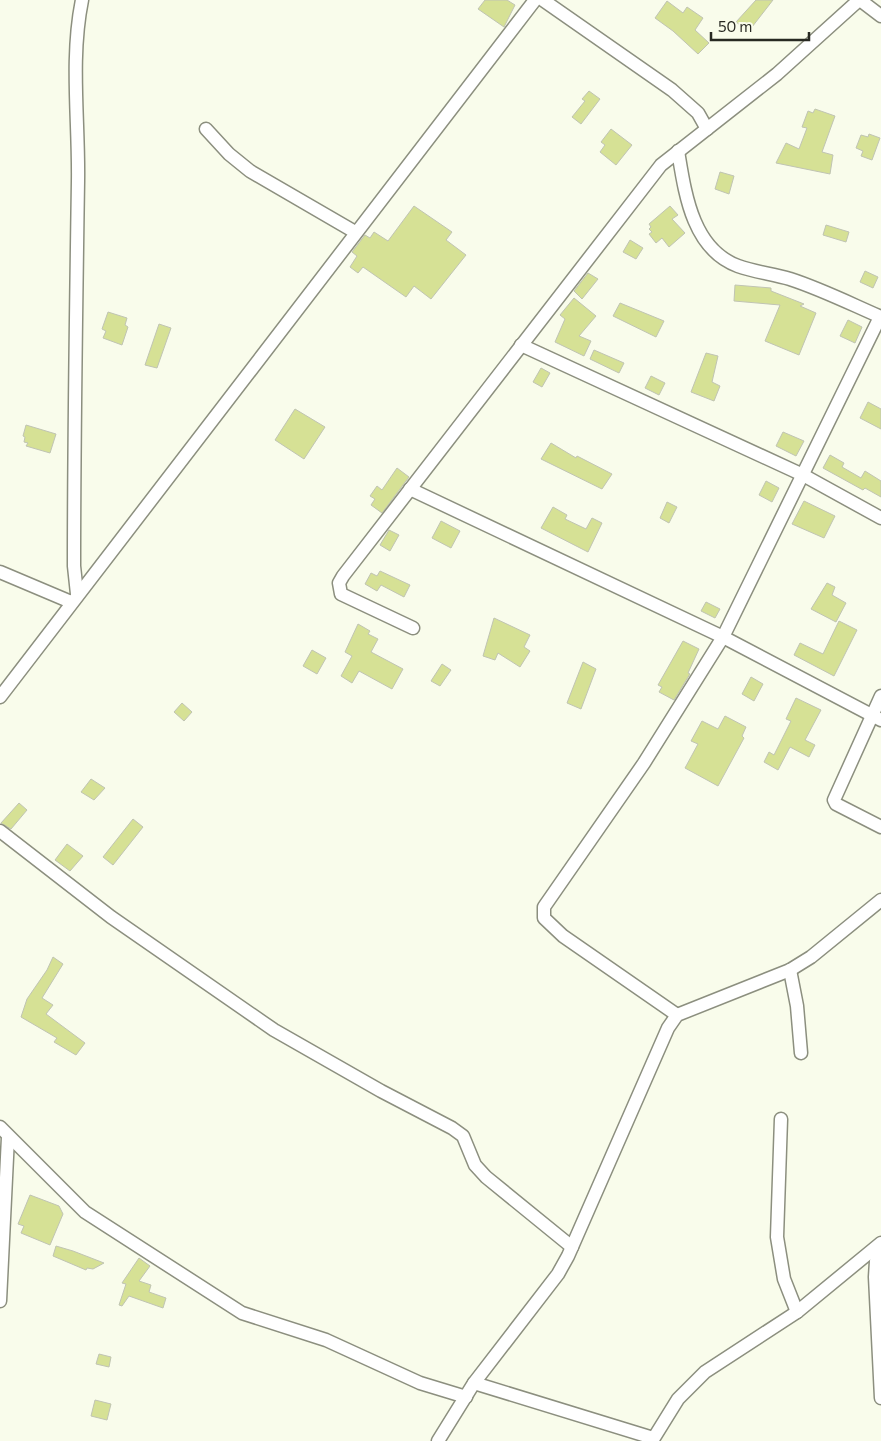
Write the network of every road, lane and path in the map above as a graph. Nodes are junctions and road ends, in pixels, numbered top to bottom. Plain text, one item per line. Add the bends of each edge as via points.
1 (82, 0) edge
2 (535, 0) edge
3 (543, 0) edge
4 (859, 0) edge
5 (881, 16) edge
6 (206, 129) dead end
7 (707, 129) junction
8 (678, 151) junction
9 (355, 232) junction
10 (880, 317) edge
11 (521, 345) junction
12 (803, 475) junction
13 (410, 489) junction
14 (881, 518) edge
15 (0, 572) edge
16 (74, 598) junction
17 (413, 628) dead end
18 (723, 638) junction
19 (881, 696) edge
20 (0, 697) edge
21 (876, 717) edge
22 (881, 827) edge
23 (0, 831) edge
24 (881, 900) edge
25 (790, 970) junction
26 (677, 1015) junction
27 (802, 1054) dead end
28 (781, 1119) dead end
29 (4, 1132) edge
30 (881, 1244) edge
31 (572, 1247) junction
32 (881, 1247) edge
33 (0, 1301) edge
34 (797, 1312) junction
35 (474, 1383) junction
36 (466, 1397) junction
37 (881, 1398) edge
38 (652, 1440) edge
39 (438, 1441) edge

1 - 16 street via 74,42 78,159
2 - 9 street
3 - 7 street via 672,90 698,113
4 - 5 street
4 - 7 street via 777,74
6 - 9 street via 250,171
7 - 8 street
8 - 10 street via 690,210 699,231 718,254 737,265 808,285
8 - 11 street via 662,165
9 - 16 street
10 - 12 street
11 - 12 street
11 - 13 street
12 - 14 street
12 - 18 street
13 - 17 street via 343,576 339,588 341,594
13 - 18 street
15 - 16 street
16 - 20 street
18 - 21 street
18 - 26 street via 644,763 544,907 544,918 563,936
19 - 21 street
21 - 22 street via 834,800
23 - 31 street via 111,917 274,1030 452,1128 463,1136 475,1165 486,1177
24 - 25 street via 812,957
25 - 26 street
25 - 27 street
26 - 31 street via 668,1028
28 - 34 street via 777,1237 784,1279
29 - 33 street
29 - 36 street via 85,1212 106,1228 186,1275 242,1313 326,1340 420,1384
30 - 34 street
31 - 35 street via 558,1274
32 - 37 street via 875,1277
34 - 38 street via 705,1372 678,1399
35 - 36 street
35 - 38 street
36 - 39 street

